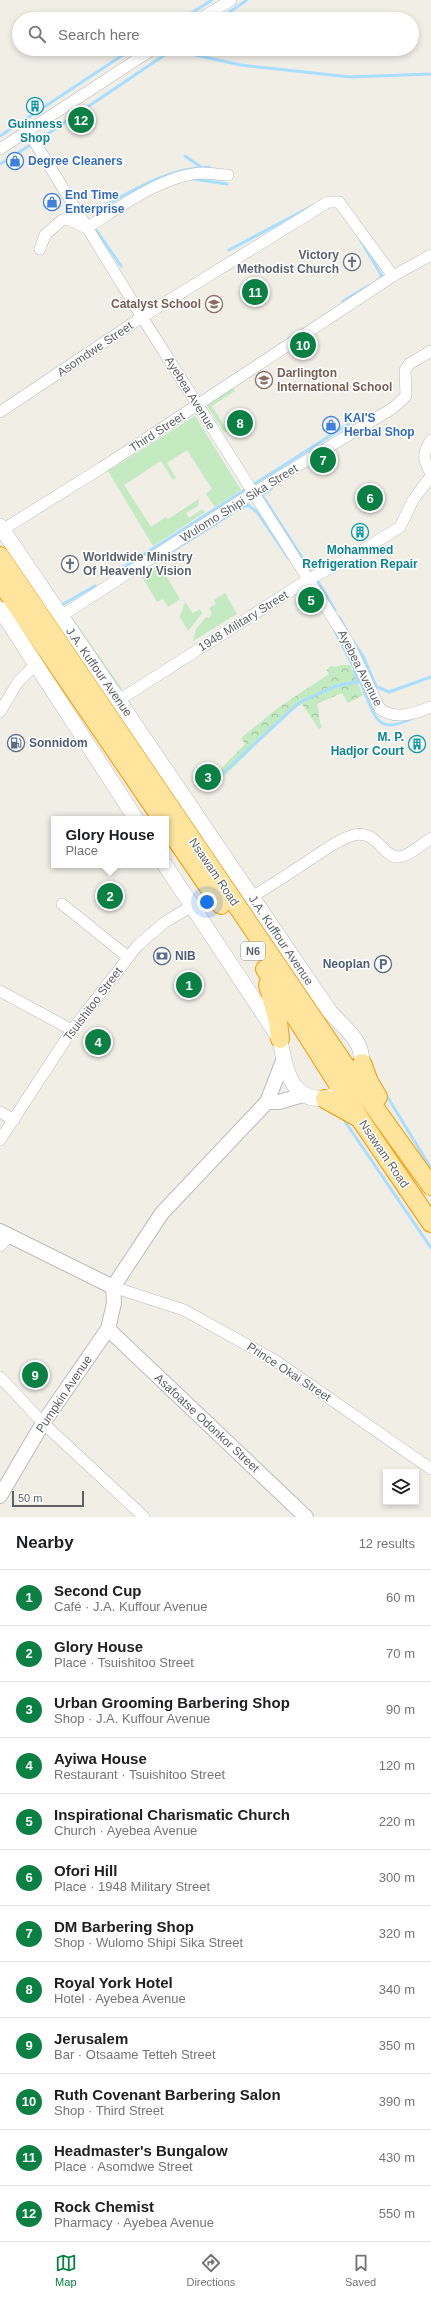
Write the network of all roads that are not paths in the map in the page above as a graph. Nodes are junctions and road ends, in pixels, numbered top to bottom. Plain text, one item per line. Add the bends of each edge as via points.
1 (231, 0) edge
2 (211, 12) edge
3 (142, 56) edge
4 (28, 132) junction
5 (0, 149) edge
6 (228, 176) dead end
7 (86, 228) junction
8 (40, 249) dead end
9 (431, 255) edge
10 (393, 276) junction
11 (142, 317) junction
12 (431, 351) edge
13 (198, 405) junction
14 (0, 412) edge
15 (431, 440) edge
16 (431, 475) edge
17 (253, 494) junction
18 (1, 528) edge
19 (0, 556) edge
20 (309, 579) junction
21 (0, 581) edge
22 (0, 609) edge
23 (61, 616) junction
24 (36, 664) junction
25 (118, 700) junction
26 (431, 706) edge
27 (0, 712) edge
28 (134, 816) edge
29 (160, 816) edge
30 (169, 829) edge
31 (431, 838) edge
32 (167, 868) edge
33 (252, 897) junction
34 (62, 904) dead end
35 (192, 906) junction
36 (128, 957) junction
37 (261, 963) junction
38 (0, 991) edge
39 (72, 1030) junction
40 (280, 1039) junction
41 (283, 1060) junction
42 (362, 1063) junction
43 (350, 1088) junction
44 (303, 1095) junction
45 (325, 1099) junction
46 (267, 1102) junction
47 (0, 1112) edge
48 (360, 1119) junction
49 (14, 1120) junction
50 (0, 1140) edge
51 (414, 1162) junction
52 (431, 1186) edge
53 (431, 1223) edge
54 (3, 1238) edge
55 (113, 1287) junction
56 (108, 1329) junction
57 (0, 1377) edge
58 (44, 1422) junction
59 (431, 1469) edge
60 (0, 1496) edge
61 (144, 1517) edge
62 (306, 1517) edge

1 - 2 street
3 - 4 street
4 - 5 street
4 - 7 street, Ayebea Avenue
6 - 7 street via 202,173 167,182
7 - 8 street via 70,220 62,220 45,235
7 - 11 street, Ayebea Avenue
9 - 10 street, Third Street
10 - 11 street, Asomdwe Street via 339,202 328,202
10 - 13 street, Third Street
11 - 13 street, Ayebea Avenue
11 - 14 street, Asomdwe Street
12 - 17 street, Wulomo Shipi Sika Street via 409,364 405,370 406,396 393,408
13 - 17 street, Ayebea Avenue
13 - 18 street, Third Street via 103,468
15 - 16 street, 1948 Military Street via 423,454
16 - 20 street, 1948 Military Street via 413,500 400,527 350,558
17 - 20 street, Ayebea Avenue
17 - 23 street, Wulomo Shipi Sika Street
18 - 23 main road, J.A. Kuffour Avenue
19 - 43 highway, Nsawam Road / N6
20 - 25 street, 1948 Military Street
20 - 26 street, Ayebea Avenue via 348,642 380,708 388,715 415,714
21 - 29 highway
22 - 24 main road
23 - 25 main road, J.A. Kuffour Avenue
24 - 27 street via 18,682
24 - 28 main road
25 - 33 main road, J.A. Kuffour Avenue
30 - 37 highway, Nsawam Road / N6
31 - 33 street via 404,856 398,857 392,856 372,837 352,835 332,845
32 - 35 main road
33 - 42 main road, J.A. Kuffour Avenue via 330,1012 354,1036 359,1044
34 - 36 street
35 - 36 street, Tsuishitoo Street via 165,922
35 - 40 main road
36 - 39 street, Tsuishitoo Street
37 - 40 highway via 273,999
37 - 43 highway, Nsawam Road / N6
38 - 39 street
39 - 49 street, Tsuishitoo Street
40 - 41 main road
41 - 44 main road via 290,1079
41 - 46 street
42 - 43 main road, J.A. Kuffour Avenue via 361,1076
42 - 51 highway via 373,1089 389,1112
43 - 45 main road
43 - 48 highway, Nsawam Road / N6
43 - 51 highway, Nsawam Road / N6
44 - 45 main road
44 - 46 street via 279,1102
45 - 48 highway
46 - 55 street via 162,1212
47 - 49 street
48 - 53 highway, Nsawam Road / N6
49 - 50 street, Tsuishitoo Street
51 - 52 highway, Nsawam Road / N6
54 - 55 street
55 - 56 street, Pumpkin Avenue via 114,1303
55 - 59 street, Prince Okai Street via 184,1310 271,1358
56 - 58 street, Pumpkin Avenue
56 - 62 street, Asafoatse Odonkor Street
57 - 58 street
58 - 60 street, Pumpkin Avenue
58 - 61 street

